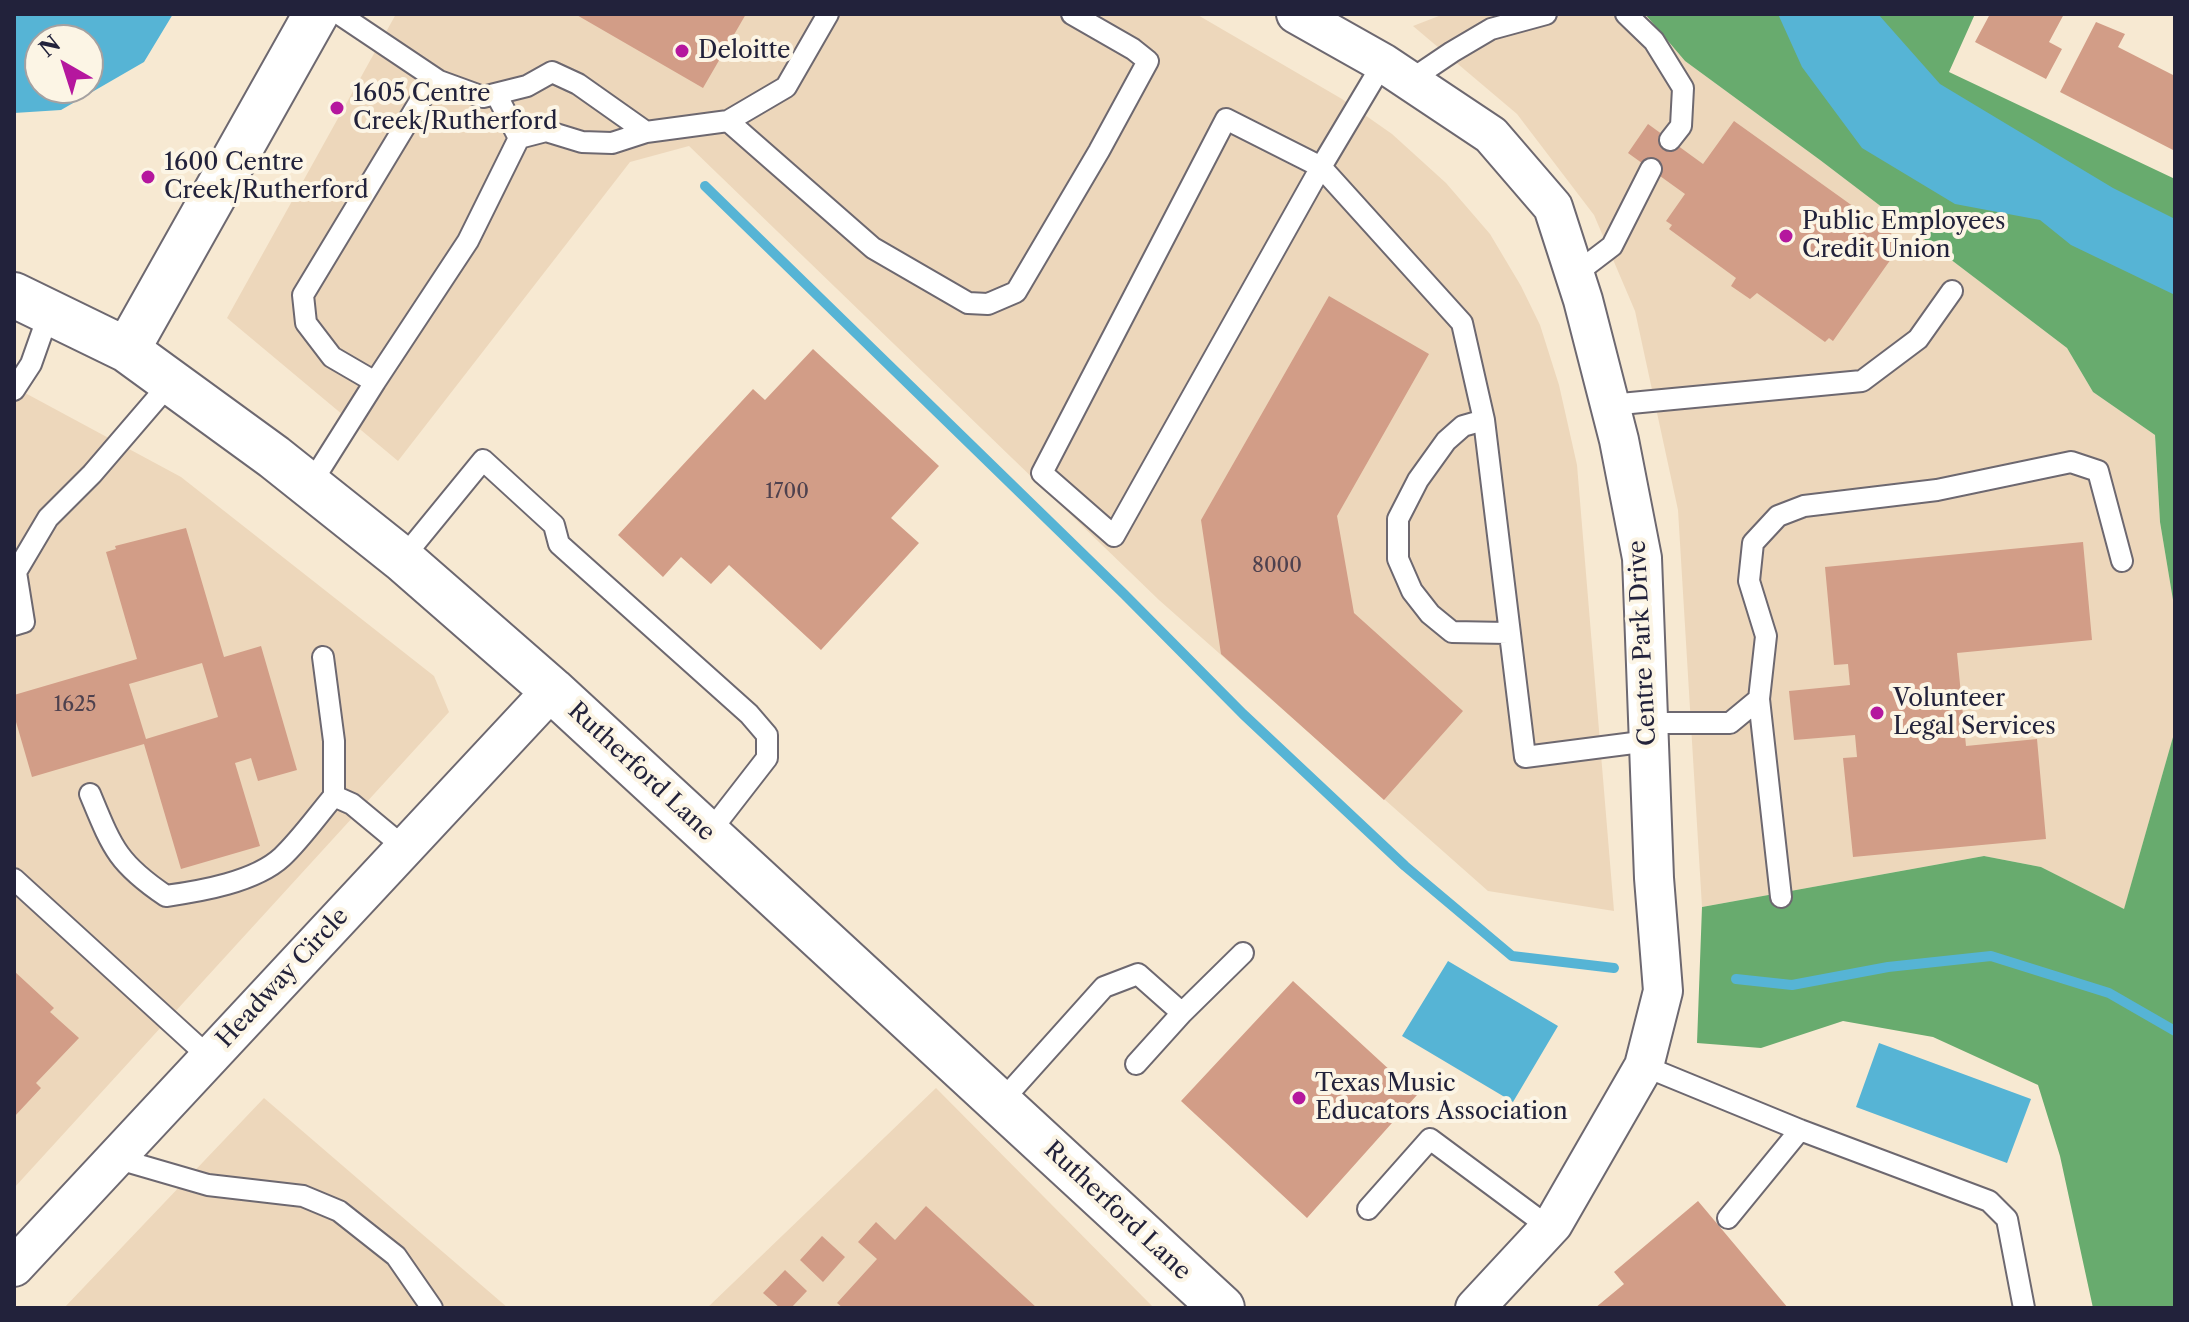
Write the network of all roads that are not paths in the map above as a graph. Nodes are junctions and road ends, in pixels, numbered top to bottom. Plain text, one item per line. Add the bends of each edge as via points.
1 (316, 14) edge
2 (339, 14) edge
3 (828, 14) edge
4 (1072, 14) edge
5 (1296, 14) edge
6 (1546, 14) edge
7 (1626, 14) edge
8 (1396, 72) junction
9 (434, 78) junction
10 (496, 94) junction
11 (728, 121) junction
12 (646, 132) junction
13 (519, 138) junction
14 (1670, 140) dead end
15 (1321, 167) junction
16 (1651, 169) dead end
17 (1574, 275) junction
18 (1952, 291) dead end
19 (32, 304) edge
20 (127, 350) junction
21 (171, 382) junction
22 (375, 382) junction
23 (14, 390) edge
24 (1610, 405) junction
25 (1484, 420) junction
26 (310, 485) junction
27 (402, 559) junction
28 (2122, 561) dead end
29 (14, 625) edge
30 (1508, 633) junction
31 (323, 657) dead end
32 (552, 690) junction
33 (1759, 699) junction
34 (1649, 732) junction
35 (90, 794) dead end
36 (334, 796) junction
37 (708, 834) junction
38 (405, 848) junction
39 (14, 879) edge
40 (1781, 897) dead end
41 (1243, 953) dead end
42 (1182, 1013) junction
43 (209, 1057) junction
44 (1136, 1064) dead end
45 (1644, 1066) junction
46 (1000, 1103) junction
47 (1800, 1130) junction
48 (115, 1158) junction
49 (1368, 1209) dead end
50 (1728, 1218) dead end
51 (1550, 1228) junction
52 (14, 1267) edge
53 (432, 1308) edge
54 (1222, 1308) edge
55 (1475, 1308) edge
56 (2024, 1308) edge

1 - 20 street
2 - 9 lane
3 - 11 lane via 786,87
4 - 11 lane via 1148,61 1016,292 988,304 968,303 873,248
5 - 8 street, Centre Park Drive
6 - 8 lane via 1491,29 1452,52
7 - 14 lane via 1654,41 1683,88 1681,126
8 - 15 lane
8 - 17 street, Centre Park Drive via 1491,135 1553,207
9 - 10 lane via 483,97
9 - 22 lane via 303,295 306,323 332,357
10 - 12 lane via 552,72
10 - 13 lane
11 - 12 lane
12 - 13 lane via 612,143 582,142 546,131
13 - 22 lane via 468,241
15 - 15 lane via 1226,119 1042,473 1114,536
15 - 25 lane via 1462,323
16 - 17 lane via 1612,246
17 - 24 street, Centre Park Drive
18 - 24 lane via 1918,339 1862,381
19 - 20 street, Rutherford Lane
19 - 23 lane via 31,364
20 - 21 street, Rutherford Lane
21 - 26 street, Rutherford Lane
21 - 29 lane via 48,518 16,572 24,622
22 - 26 lane
24 - 34 street, Centre Park Drive via 1642,558
25 - 30 lane
25 - 30 lane via 1463,426 1446,441 1418,480 1398,519 1398,559 1412,591 1452,632
26 - 27 street, Rutherford Lane
27 - 32 street, Rutherford Lane
27 - 37 lane via 483,460 554,525 559,544 767,735 767,758
28 - 33 lane via 2098,471 2071,462 1937,490 1804,506 1778,516 1753,543 1749,581 1766,636
30 - 34 lane via 1525,757
31 - 36 lane via 334,741
32 - 37 street, Rutherford Lane
32 - 38 street, Headway Circle
33 - 34 lane via 1730,723
33 - 40 lane
34 - 45 street, Centre Park Drive via 1663,991
35 - 36 lane via 111,846 137,876 166,896 240,880 280,859
36 - 38 lane via 352,804
37 - 46 street, Rutherford Lane
38 - 43 street, Headway Circle
39 - 43 lane
41 - 42 lane
42 - 44 lane
42 - 46 lane via 1138,974 1104,987
43 - 48 street, Headway Circle
45 - 47 lane
45 - 51 street, Centre Park Drive
46 - 54 street, Rutherford Lane
47 - 50 lane
47 - 56 lane via 1989,1201 2007,1219
48 - 52 street, Headway Circle
48 - 53 lane via 208,1185 303,1196 339,1211 396,1256
49 - 51 lane via 1430,1139
51 - 55 street, Centre Park Drive

